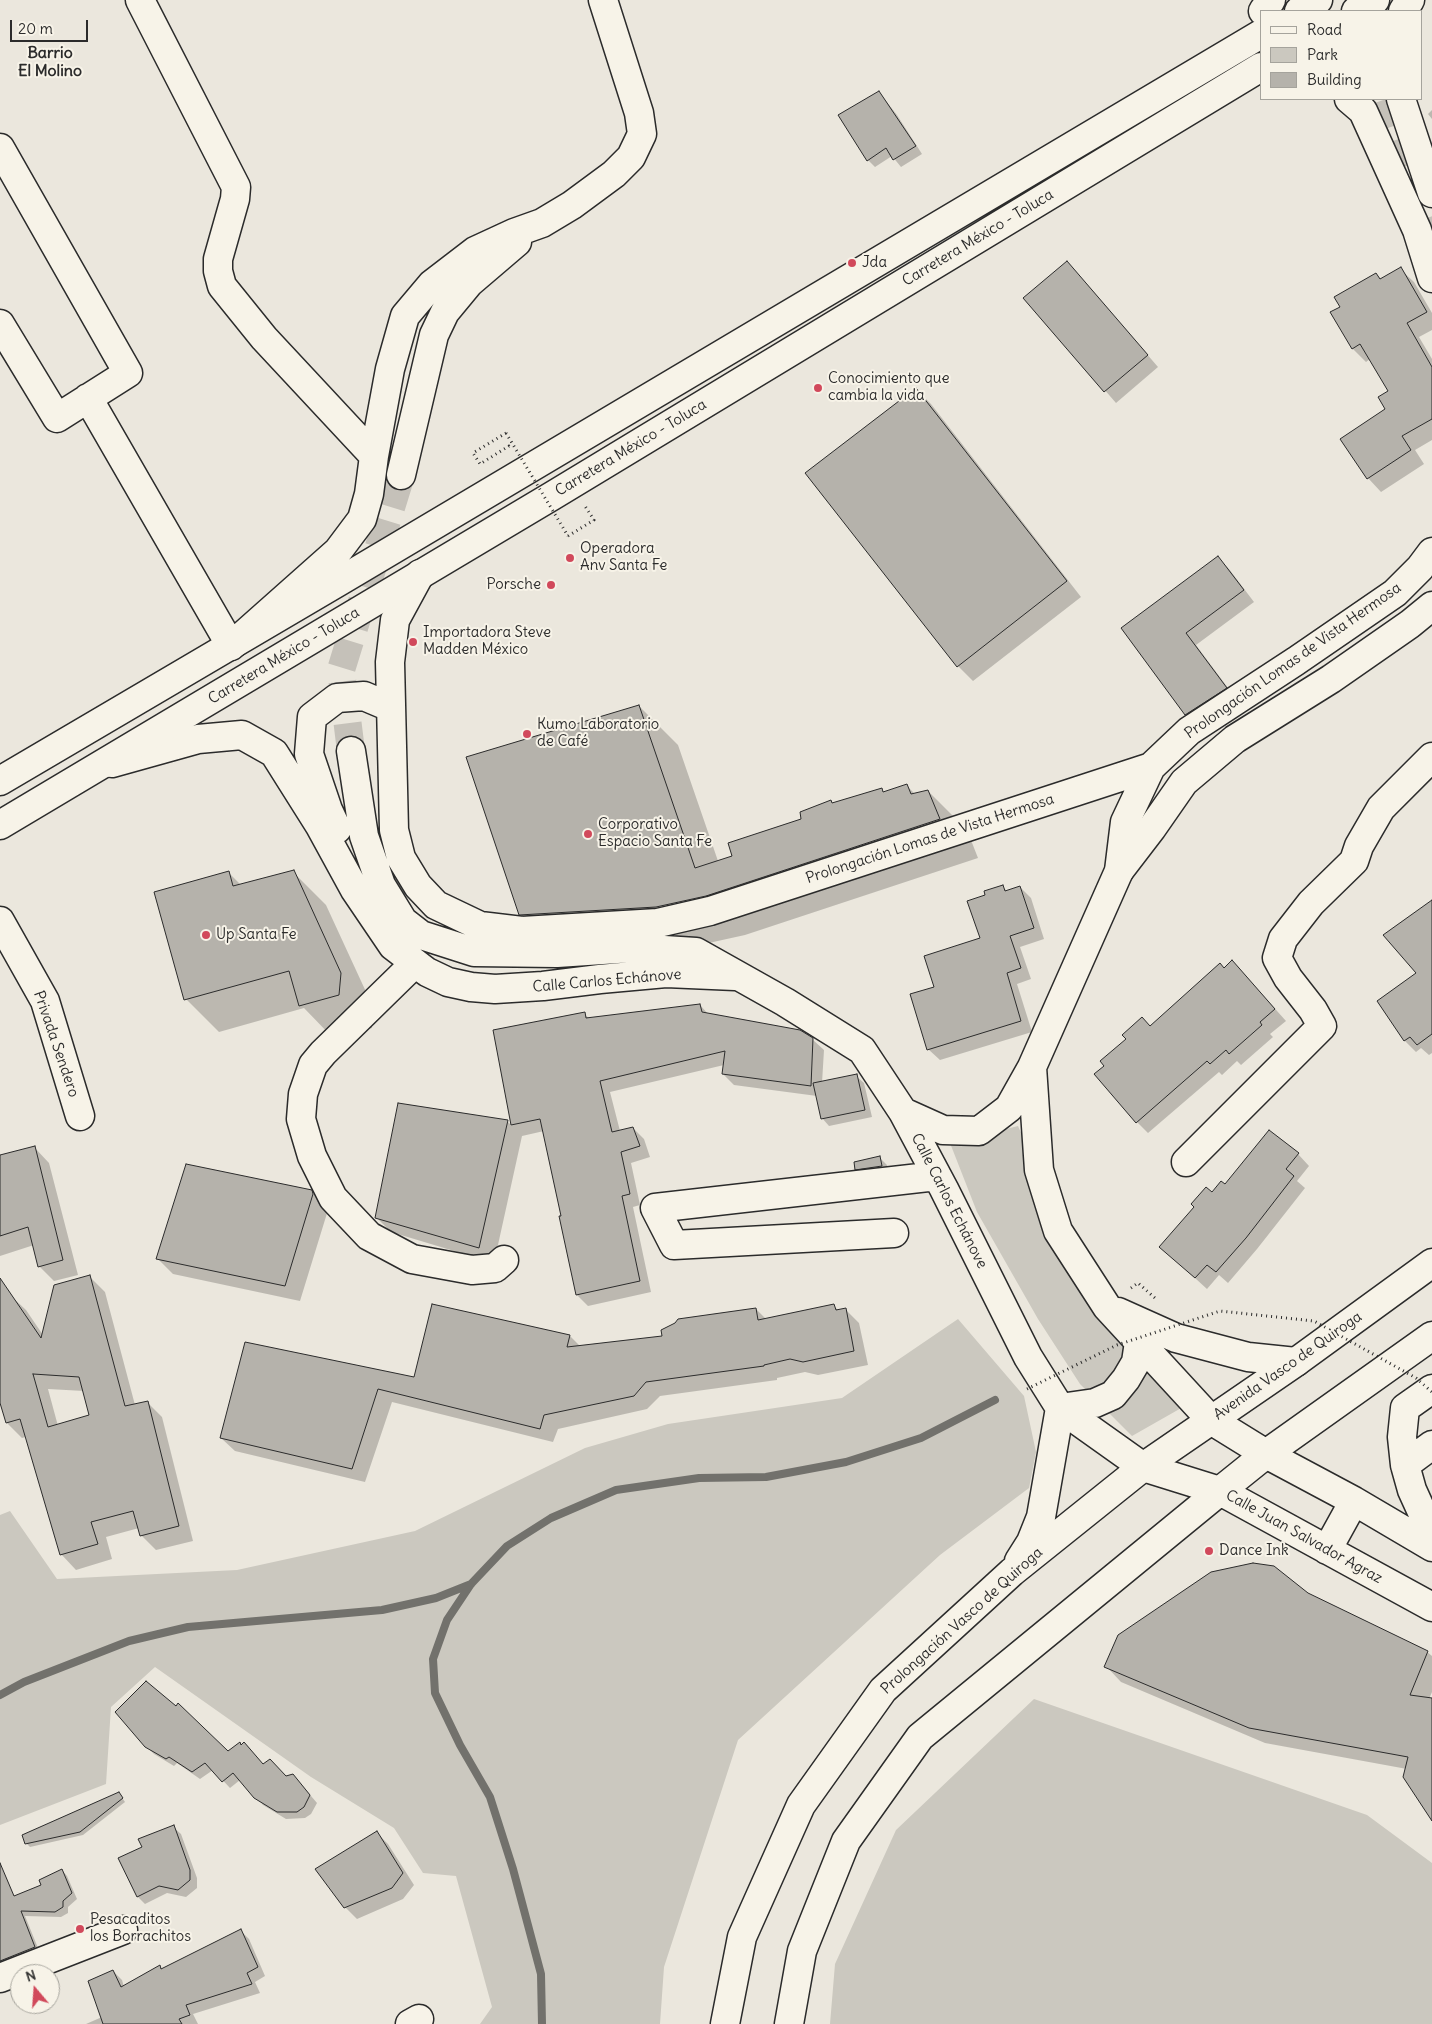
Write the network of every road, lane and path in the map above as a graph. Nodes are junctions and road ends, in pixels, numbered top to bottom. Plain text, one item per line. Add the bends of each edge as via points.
1 (140, 0) edge
2 (603, 0) edge
3 (1318, 0) edge
4 (1375, 0) edge
5 (1301, 10) edge
6 (1358, 10) edge
7 (1260, 17) edge
8 (1250, 40) edge
9 (1260, 68) edge
10 (1248, 82) edge
11 (1401, 100) edge
12 (1360, 103) edge
13 (0, 148) edge
14 (1432, 193) edge
15 (542, 223) junction
16 (1432, 278) edge
17 (0, 324) edge
18 (88, 398) junction
19 (509, 446) dead end
20 (374, 456) junction
21 (401, 475) tunnel mouth
22 (584, 503) dead end
23 (560, 517) dead end
24 (553, 522) dead end
25 (1432, 552) edge
26 (420, 574) junction
27 (1432, 606) edge
28 (231, 646) junction
29 (390, 706) junction
30 (351, 751) tunnel mouth
31 (1432, 757) edge
32 (98, 766) junction
33 (1151, 767) junction
34 (0, 781) edge
35 (0, 825) edge
36 (1119, 871) junction
37 (355, 890) junction
38 (0, 921) edge
39 (415, 963) junction
40 (741, 976) junction
41 (1032, 1067) junction
42 (903, 1112) junction
43 (80, 1116) dead end
44 (1186, 1162) dead end
45 (937, 1176) junction
46 (894, 1233) dead end
47 (504, 1260) dead end
48 (1432, 1263) edge
49 (1107, 1308) junction
50 (1432, 1336) edge
51 (1139, 1342) junction
52 (1296, 1362) junction
53 (1027, 1389) dead end
54 (1432, 1391) edge
55 (1060, 1408) junction
56 (1211, 1420) junction
57 (1432, 1445) edge
58 (1266, 1454) junction
59 (1404, 1465) junction
60 (1143, 1467) junction
61 (1220, 1491) junction
62 (1354, 1501) junction
63 (1432, 1528) edge
64 (1432, 1547) edge
65 (1327, 1550) junction
66 (1012, 1572) junction
67 (1432, 1607) edge
68 (123, 1930) dead end
69 (0, 1978) edge
70 (725, 2024) edge
71 (790, 2024) edge

1 - 20 street via 236,187 218,259 222,286 264,338
2 - 15 street via 636,99 642,134 631,157 614,174
3 - 5 street
4 - 6 street
7 - 8 street
8 - 28 street, Carretera México - Toluca
9 - 10 street, Carretera México - Toluca
10 - 26 street, Carretera México - Toluca
11 - 14 street
12 - 16 street via 1417,230
13 - 18 street via 128,373
15 - 20 street via 475,251 432,284 405,316 390,369
15 - 21 street via 469,283 445,312 434,335
17 - 18 street via 57,418
18 - 28 street
19 - 22 path, bridge via 480,464 473,453 506,433 568,536 594,520
20 - 28 street via 362,519 338,550
23 - 24 path
25 - 33 street, Prolongación Lomas de Vista Hermosa via 1394,593 1189,731
26 - 29 street via 395,620 390,662
26 - 32 street, Carretera México - Toluca
27 - 36 street via 1331,679 1235,739 1184,782
28 - 34 street, Carretera México - Toluca
29 - 33 street, Prolongación Lomas de Vista Hermosa via 394,830 401,858 418,886 436,905 480,926 522,931 658,923 710,910
29 - 37 street via 364,696 337,698 312,717 309,754 343,842
30 - 40 street via 364,836 381,885 403,921 421,936 474,952 557,953 632,948 696,952
31 - 44 street via 1382,808 1358,846 1354,861 1282,939 1277,958 1322,1026
32 - 35 street, Carretera México - Toluca
32 - 37 street, Calle Carlos Echánove via 198,739 242,735 274,753
33 - 36 street, Prolongación Lomas de Vista Hermosa via 1125,822
36 - 41 street, Prolongación Lomas de Vista Hermosa
37 - 39 street, Calle Carlos Echánove via 393,946
38 - 43 street, Privada Sendero via 45,1000
39 - 40 street, Calle Carlos Echánove via 448,982 494,989 666,973
39 - 47 street via 313,1066 303,1094 301,1119 312,1156 334,1198 369,1236 412,1259 472,1270 495,1268
40 - 42 street, Calle Carlos Echánove via 862,1050
41 - 42 street via 1009,1108 979,1131 943,1130
41 - 49 street, Prolongación Lomas de Vista Hermosa via 1039,1170 1047,1196 1058,1231
42 - 45 street, Calle Carlos Echánove
45 - 46 street via 655,1208 674,1245
45 - 55 street, Calle Carlos Echánove via 1028,1357
48 - 52 street, Avenida Vasco de Quiroga
49 - 51 street, Prolongación Lomas de Vista Hermosa
49 - 52 street via 1176,1338 1248,1357
50 - 58 street
51 - 55 street via 1136,1362 1113,1395 1095,1403
51 - 56 street, Prolongación Lomas de Vista Hermosa
52 - 56 street, Avenida Vasco de Quiroga
53 - 54 path, bridge via 1117,1345 1220,1311 1314,1320 1416,1378
54 - 59 street via 1405,1408
55 - 60 street, Calle Carlos Echánove
55 - 66 street via 1041,1518 1031,1542
56 - 58 street, Prolongación Lomas de Vista Hermosa
56 - 60 street, Avenida Vasco de Quiroga
57 - 59 street
58 - 61 street
58 - 62 street
59 - 63 street via 1422,1512
60 - 61 street, Calle Juan Salvador Agraz
60 - 66 street, Prolongación Vasco de Quiroga
61 - 65 street, Calle Juan Salvador Agraz
61 - 71 street via 920,1736 846,1841 802,1951
62 - 64 street
62 - 65 street
65 - 67 street, Calle Juan Salvador Agraz
66 - 70 street, Prolongación Vasco de Quiroga via 883,1690 801,1805 742,1937
68 - 69 street

